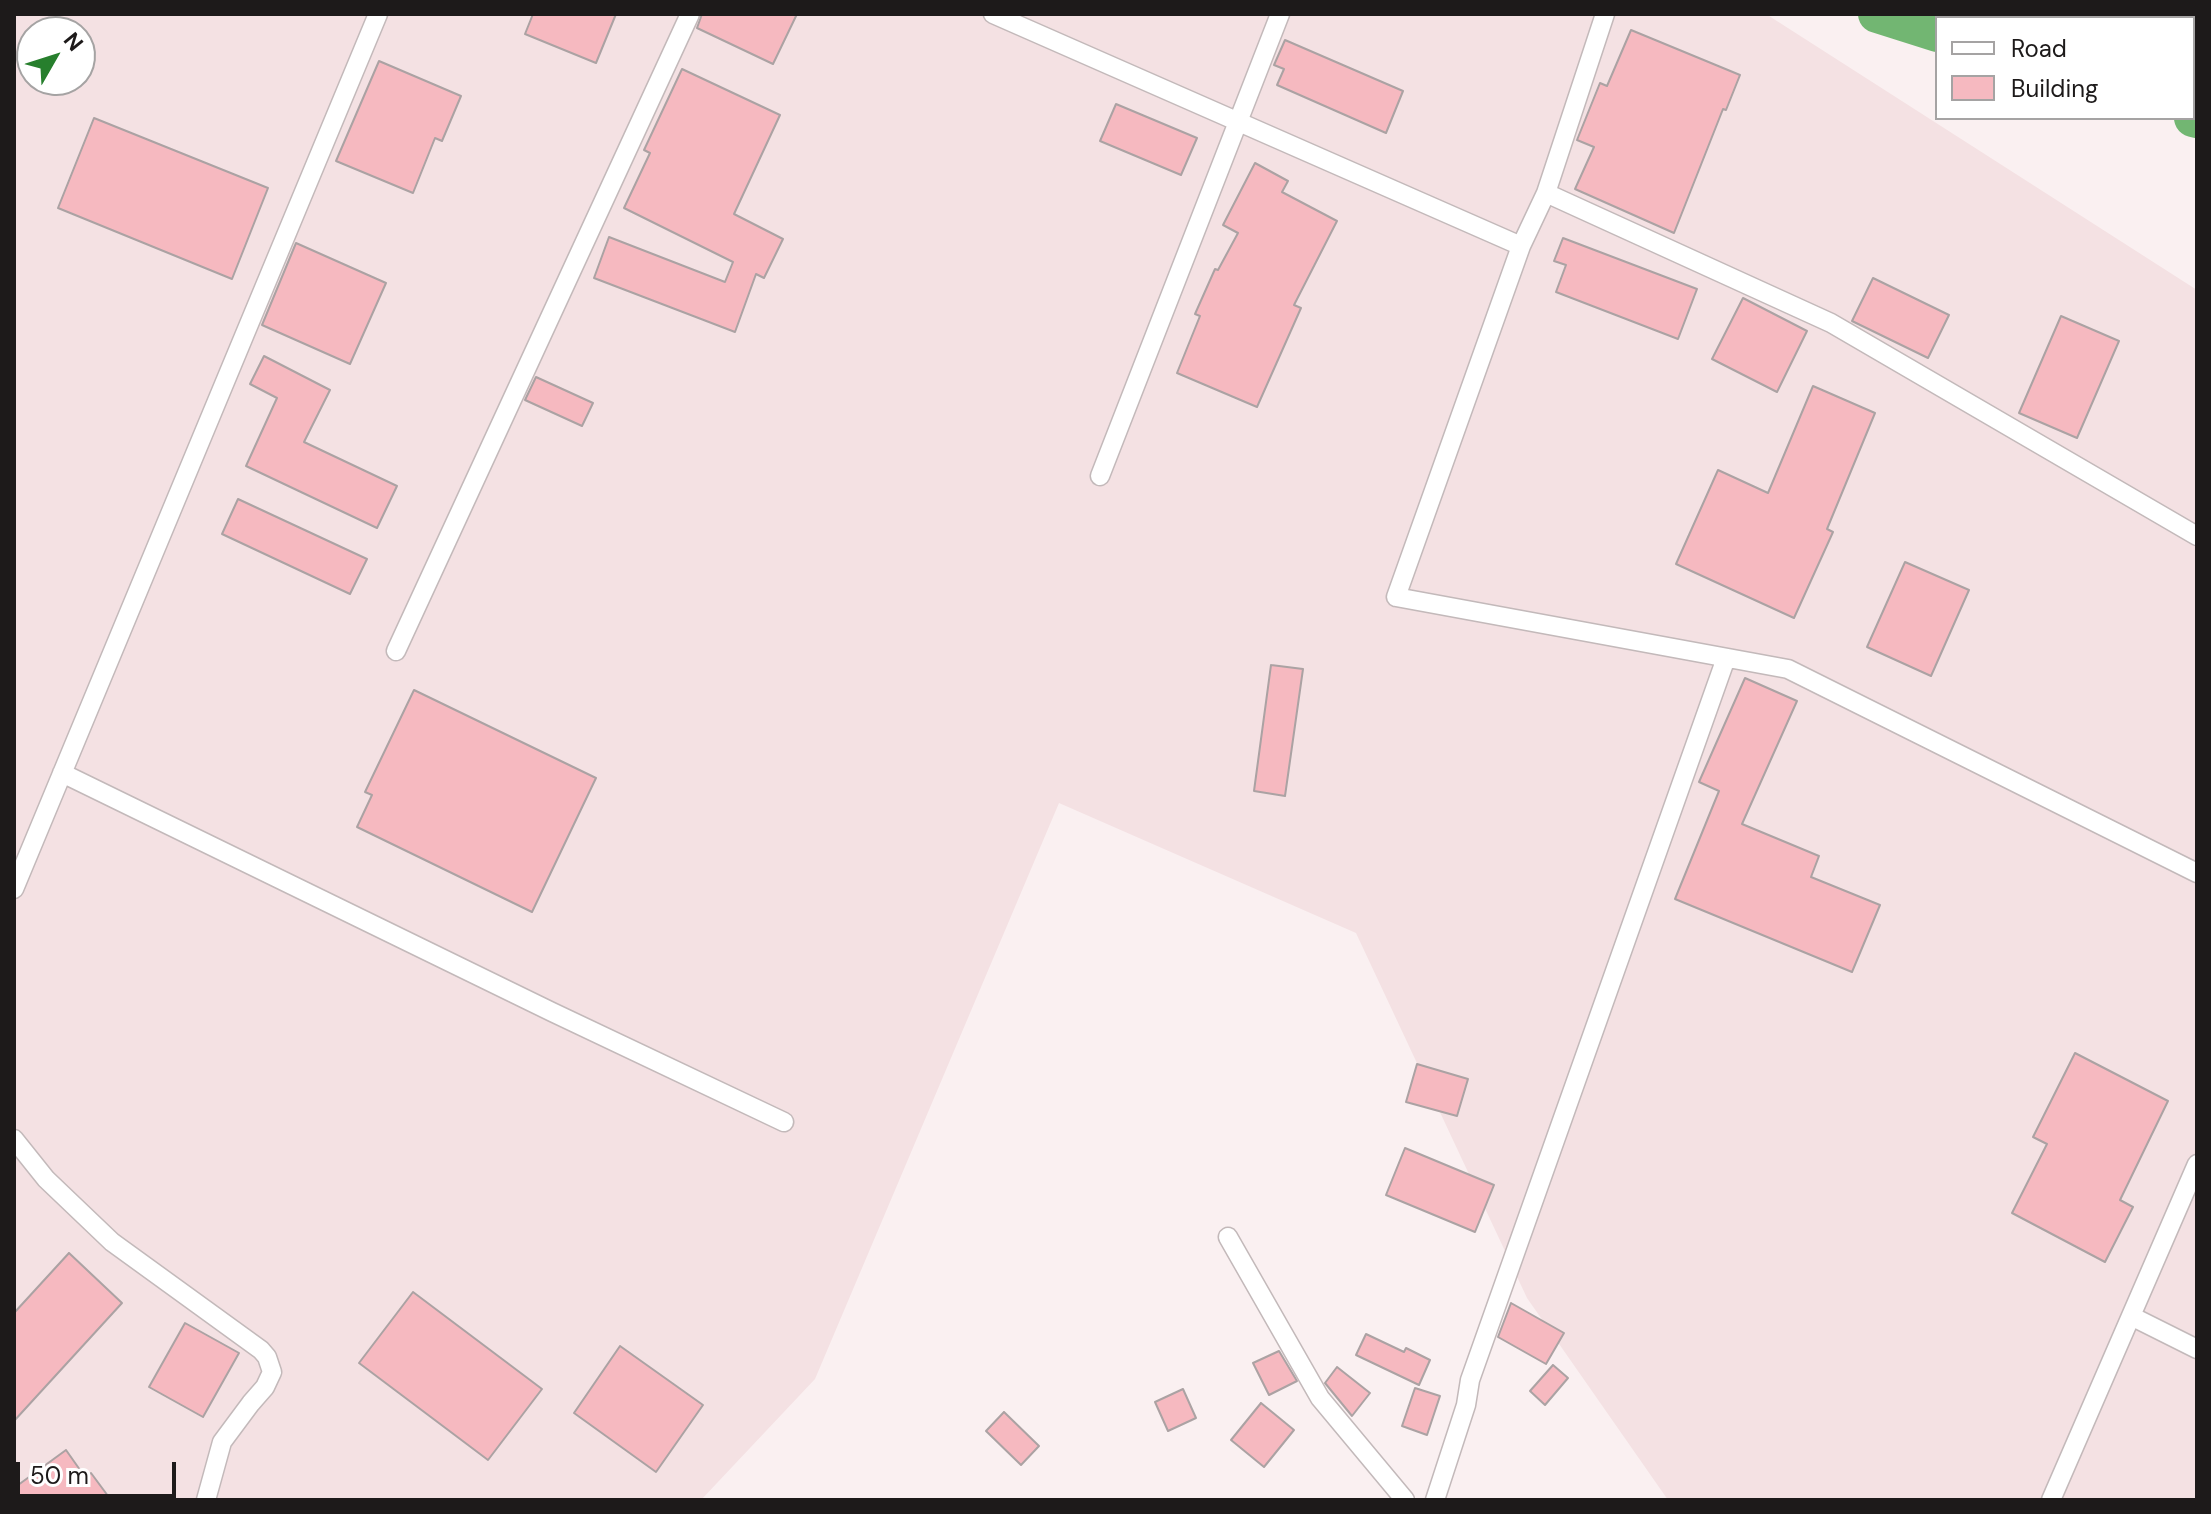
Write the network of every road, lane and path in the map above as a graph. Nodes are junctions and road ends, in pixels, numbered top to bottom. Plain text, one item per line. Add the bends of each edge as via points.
1 (378, 14) edge
2 (690, 14) edge
3 (993, 14) edge
4 (1280, 14) edge
5 (1605, 14) edge
6 (1238, 122) junction
7 (1546, 193) junction
8 (1521, 246) junction
9 (1100, 476) dead end
10 (2197, 536) edge
11 (396, 651) dead end
12 (1726, 658) junction
13 (62, 773) junction
14 (2197, 873) edge
15 (14, 889) edge
16 (784, 1122) dead end
17 (14, 1139) edge
18 (2197, 1164) edge
19 (1228, 1237) dead end
20 (2131, 1316) junction
21 (2197, 1349) edge
22 (206, 1500) edge
23 (1405, 1500) edge
24 (1435, 1500) edge
25 (2051, 1500) edge

1 - 13 street
2 - 11 street
3 - 6 street
4 - 6 street
5 - 7 street
6 - 8 street
6 - 9 street
7 - 8 street
7 - 10 street via 1831,323
8 - 12 street via 1396,597
12 - 14 street via 1788,669
12 - 24 street via 1470,1380
13 - 15 street
13 - 16 street
17 - 22 street via 46,1179 112,1242 267,1357 272,1372 222,1442
18 - 20 street
19 - 23 street via 1320,1398
20 - 21 street
20 - 25 street

